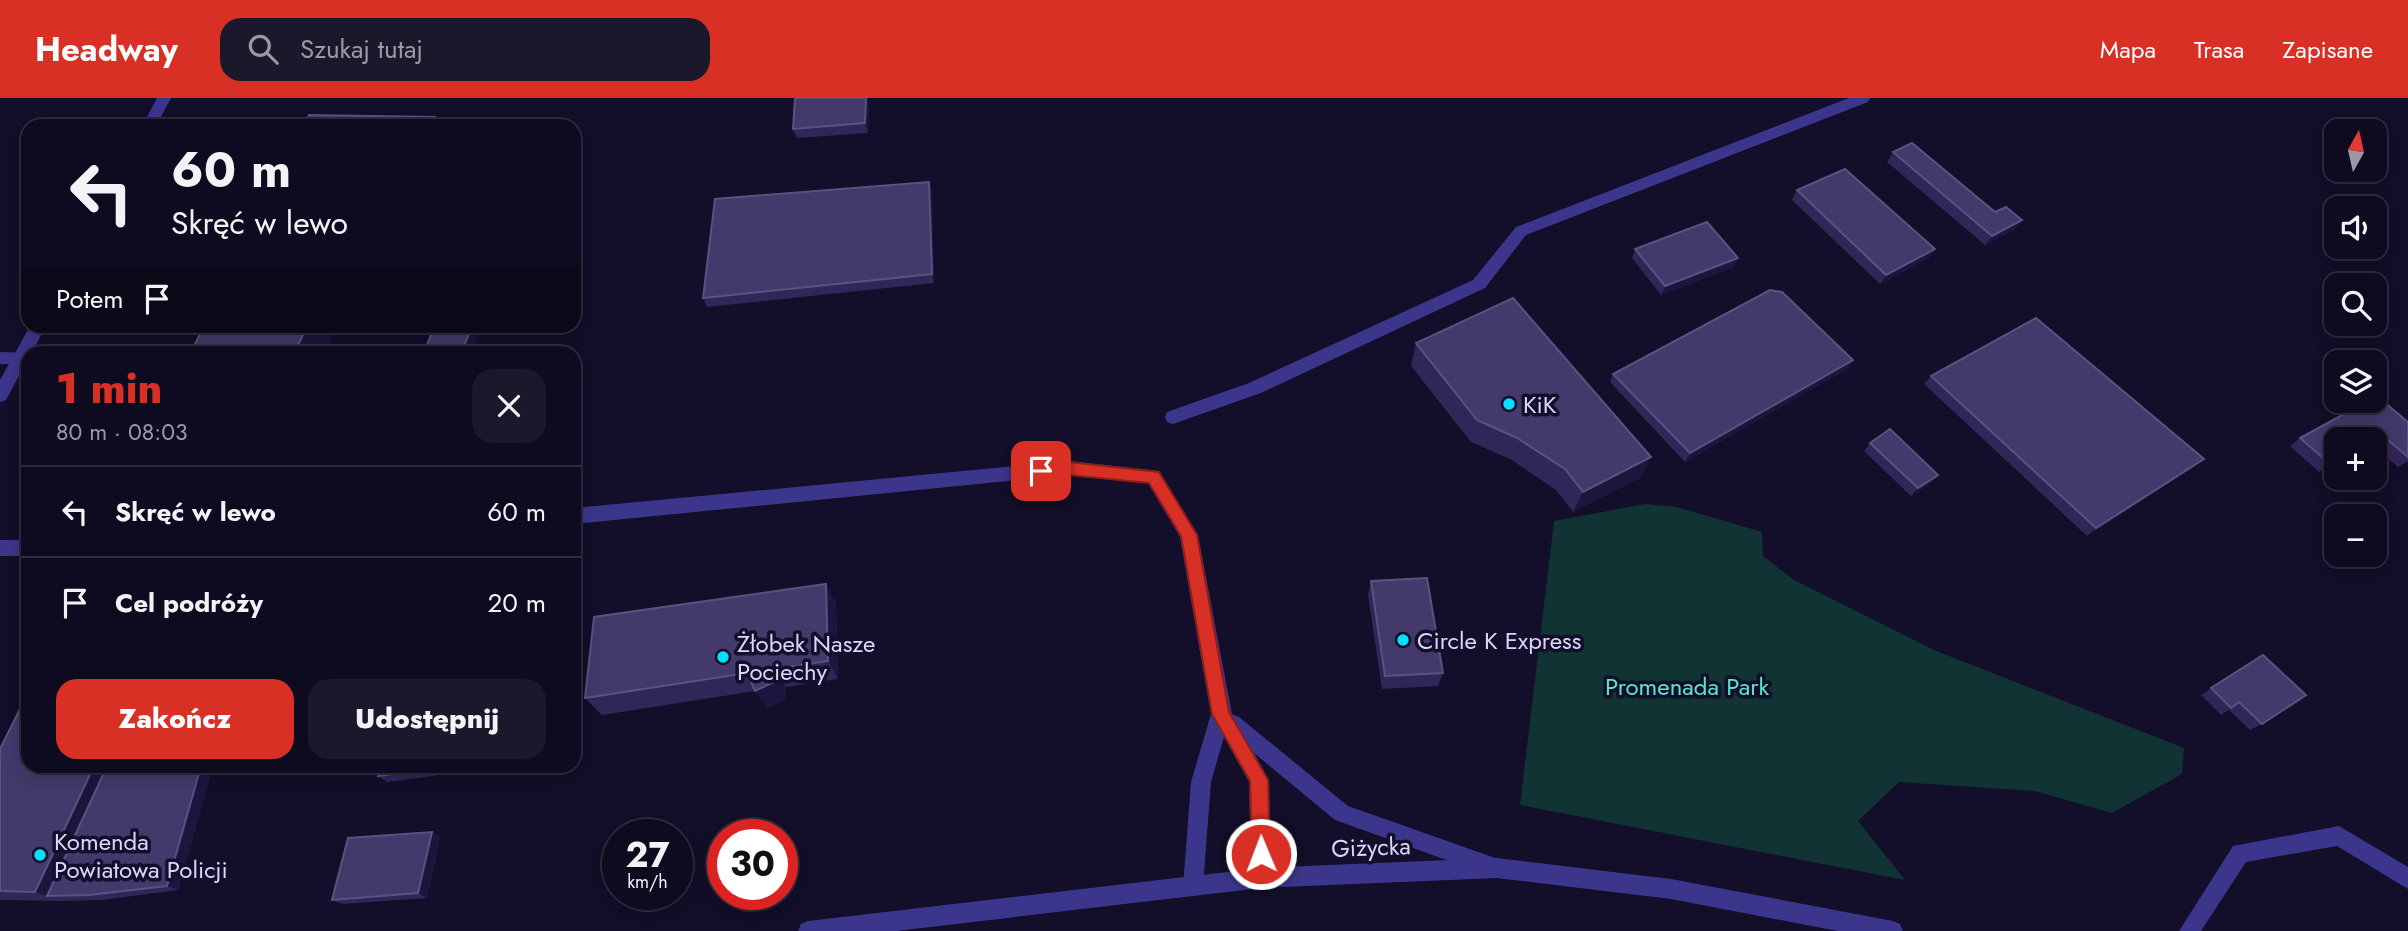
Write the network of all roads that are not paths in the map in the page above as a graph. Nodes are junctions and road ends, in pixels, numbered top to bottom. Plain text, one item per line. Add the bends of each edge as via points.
1 (164, 98) edge
2 (1863, 98) edge
3 (153, 119) edge
4 (0, 358) edge
5 (20, 358) joint
6 (0, 395) edge
7 (1173, 417) dead end
8 (581, 515) edge
9 (0, 548) edge
10 (21, 548) edge
11 (1221, 714) junction
12 (1497, 868) junction
13 (1261, 878) junction
14 (2408, 879) edge
15 (1193, 886) junction
16 (808, 931) edge
17 (1892, 931) edge
18 (2189, 931) edge

1 - 3 street
2 - 7 street via 1521,232 1479,284 1255,388
4 - 5 street
5 - 6 street
8 - 11 street via 1069,468 1153,477 1189,535
9 - 10 street
11 - 12 street via 1342,813
11 - 13 street via 1259,780
11 - 15 street via 1201,782
12 - 13 street, Giżycka
12 - 17 street, Giżycka via 1671,889
13 - 15 street, Giżycka
14 - 18 street via 2339,836 2240,853
15 - 16 street, Giżycka

